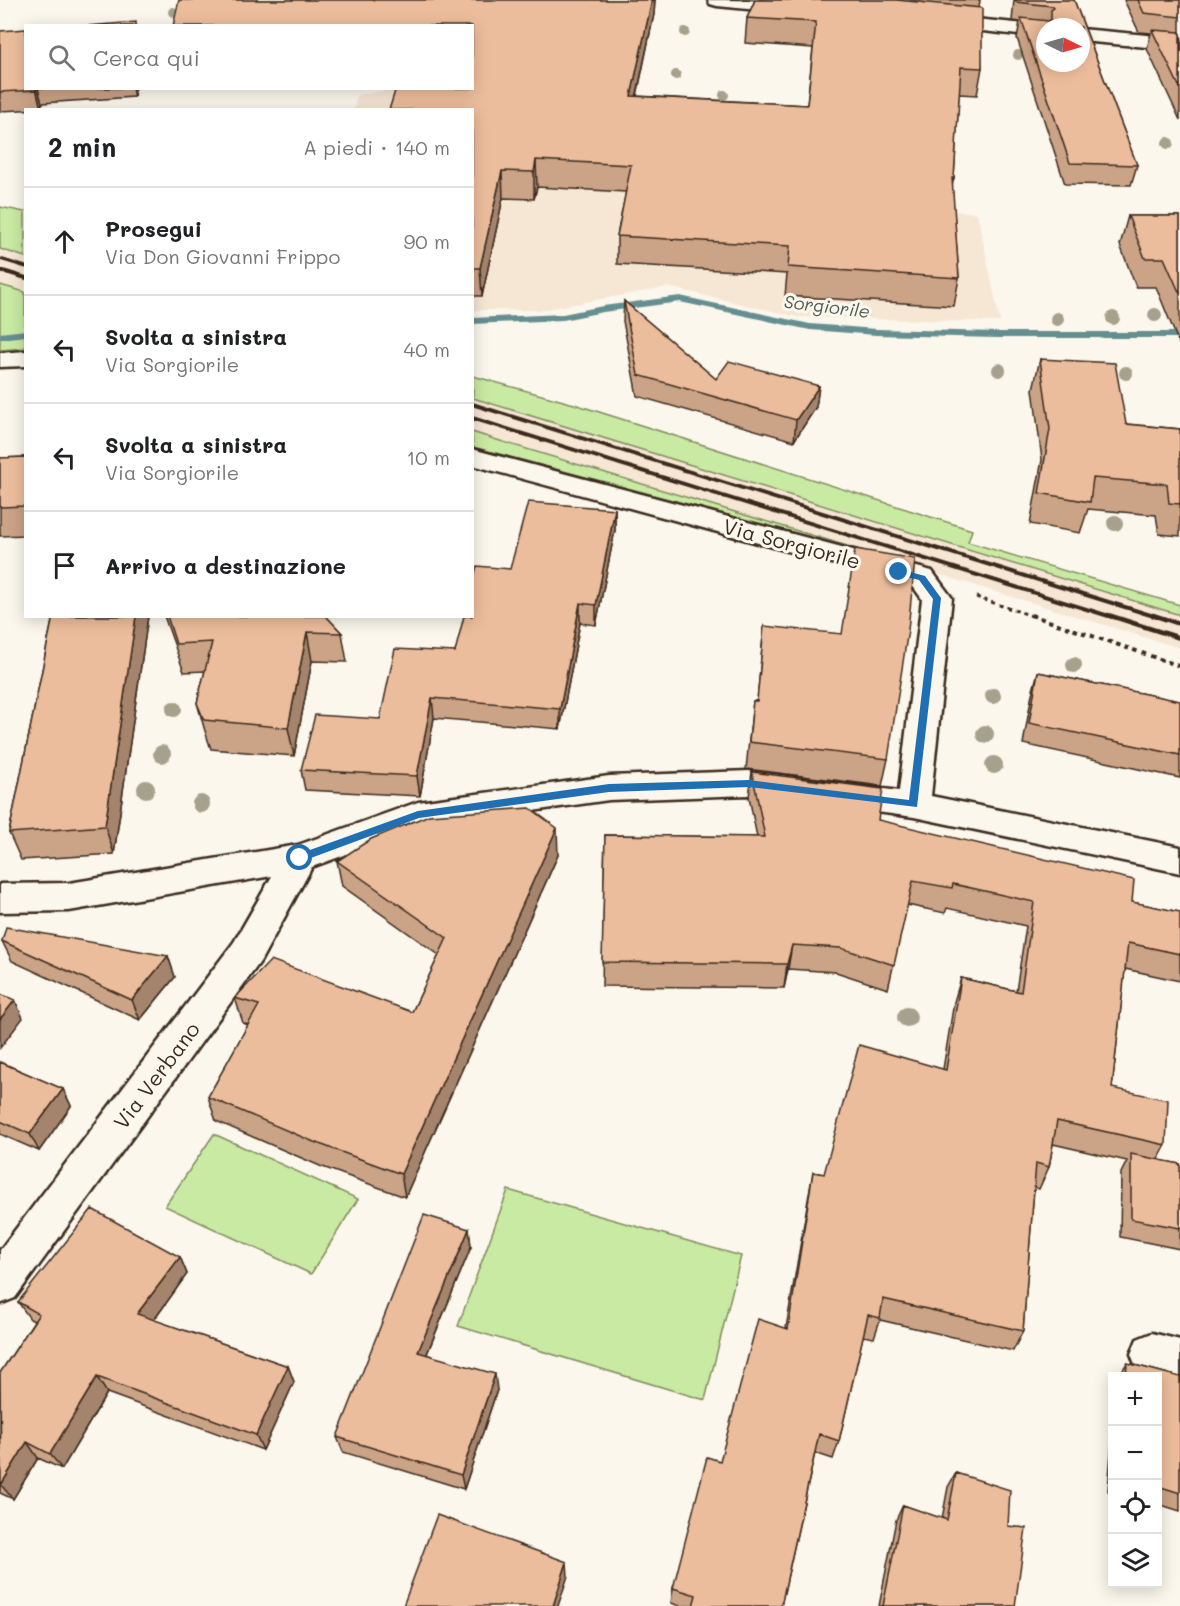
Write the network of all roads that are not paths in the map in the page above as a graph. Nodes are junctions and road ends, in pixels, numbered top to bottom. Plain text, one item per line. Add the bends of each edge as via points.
1 (717, 0) edge
2 (814, 10) edge
3 (917, 20) edge
4 (1036, 31) edge
5 (1090, 36) edge
6 (1180, 45) edge
7 (24, 358) edge
8 (0, 360) edge
9 (474, 457) edge
10 (914, 805) junction
11 (300, 858) junction
12 (1180, 860) edge
13 (0, 898) edge
14 (0, 1284) edge

1 - 2 street
3 - 4 street
5 - 6 street
7 - 8 street
9 - 10 street, Via Sorgiorile via 922,578 937,598
10 - 11 street via 749,783 609,788 418,815
10 - 12 street
11 - 13 street via 69,897
11 - 14 street, Via Verbano via 247,952

